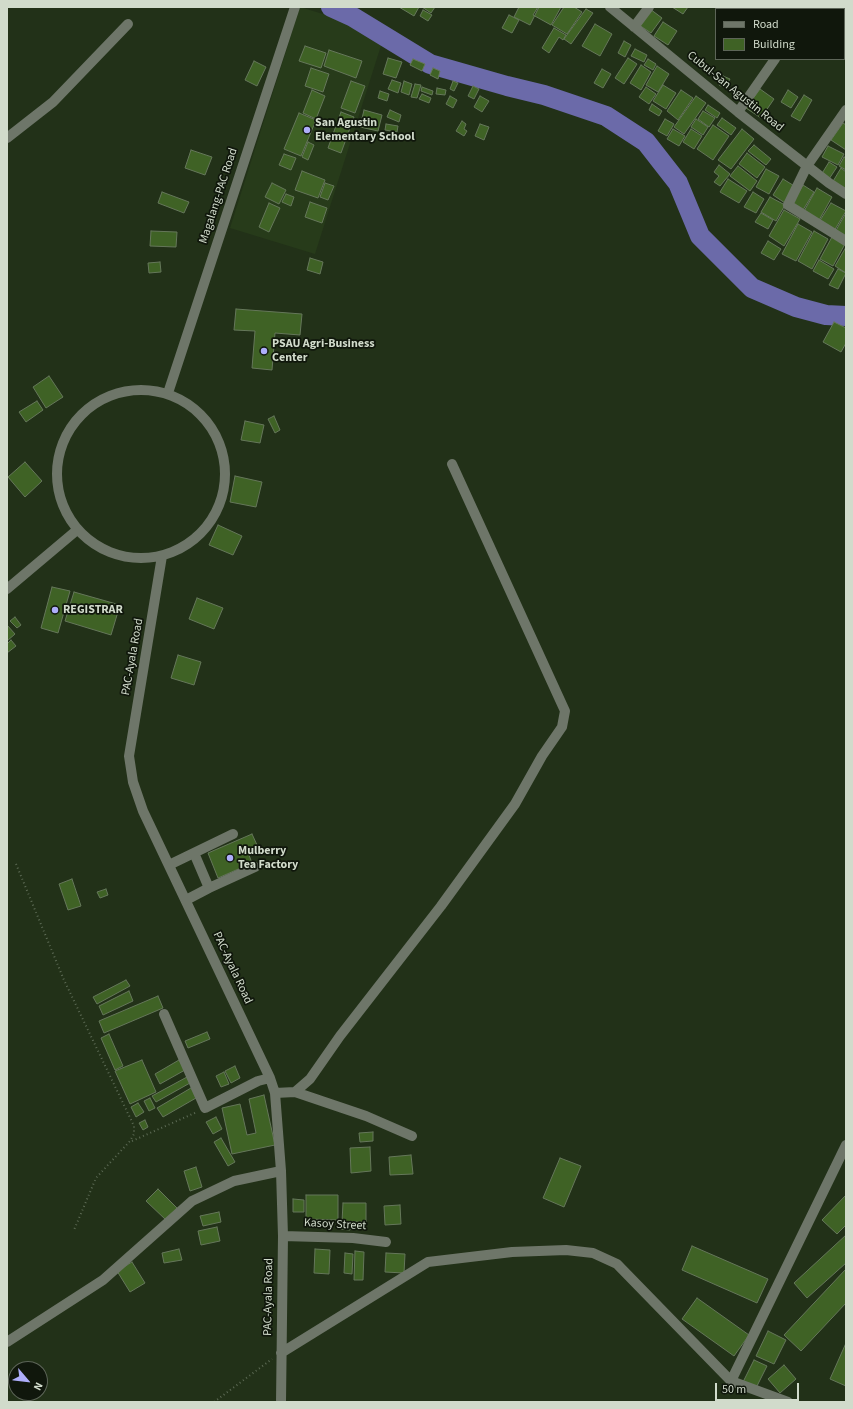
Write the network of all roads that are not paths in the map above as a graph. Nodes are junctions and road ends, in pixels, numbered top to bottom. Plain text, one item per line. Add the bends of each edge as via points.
1 (295, 7) edge
2 (610, 7) edge
3 (649, 7) edge
4 (128, 24) dead end
5 (634, 27) junction
6 (774, 60) edge
7 (846, 110) edge
8 (738, 112) junction
9 (7, 138) edge
10 (807, 166) junction
11 (846, 194) edge
12 (846, 241) edge
13 (168, 393) junction
14 (452, 464) dead end
15 (77, 530) junction
16 (162, 556) junction
17 (7, 589) edge
18 (232, 834) dead end
19 (194, 853) junction
20 (169, 865) junction
21 (255, 867) dead end
22 (208, 888) junction
23 (186, 900) junction
24 (164, 1014) dead end
25 (270, 1078) junction
26 (295, 1092) junction
27 (275, 1093) junction
28 (412, 1136) dead end
29 (846, 1145) edge
30 (281, 1171) junction
31 (283, 1236) junction
32 (386, 1242) dead end
33 (7, 1342) edge
34 (281, 1353) junction
35 (731, 1381) junction
36 (281, 1402) edge
37 (788, 1402) edge

1 - 13 street, Magalang-PAC Road
2 - 5 street, Cubul-San Agustin Road
3 - 5 street
4 - 9 street via 52,102
5 - 8 street, Cubul-San Agustin Road
6 - 8 street
7 - 10 street
8 - 10 street, Cubul-San Agustin Road
10 - 11 street, Cubul-San Agustin Road
10 - 12 street via 788,205
13 - 15 street via 141,388 114,393 89,406 70,426 59,452 56,480 62,507
13 - 16 street via 192,406 211,425 222,450 226,476 220,503 207,527 187,545
14 - 26 street via 565,711 562,727 515,804 441,906 340,1036 310,1079
15 - 16 street via 101,549 131,558
15 - 17 street
16 - 20 street, PAC-Ayala Road via 129,756 133,782
18 - 19 street
19 - 20 street
19 - 22 street
20 - 23 street, PAC-Ayala Road
21 - 22 street
22 - 23 street
23 - 25 street, PAC-Ayala Road
24 - 25 street via 205,1108 258,1081
25 - 27 street, PAC-Ayala Road
26 - 27 street
26 - 28 street via 366,1116
27 - 30 street, PAC-Ayala Road
29 - 35 street
30 - 31 street, PAC-Ayala Road
30 - 33 street via 234,1181 192,1201 103,1280
31 - 32 street, Kasoy Street via 354,1238
31 - 34 street, PAC-Ayala Road
34 - 35 street via 428,1262 512,1252 566,1250 593,1253 617,1264
34 - 36 street, PAC-Ayala Road
35 - 37 street

